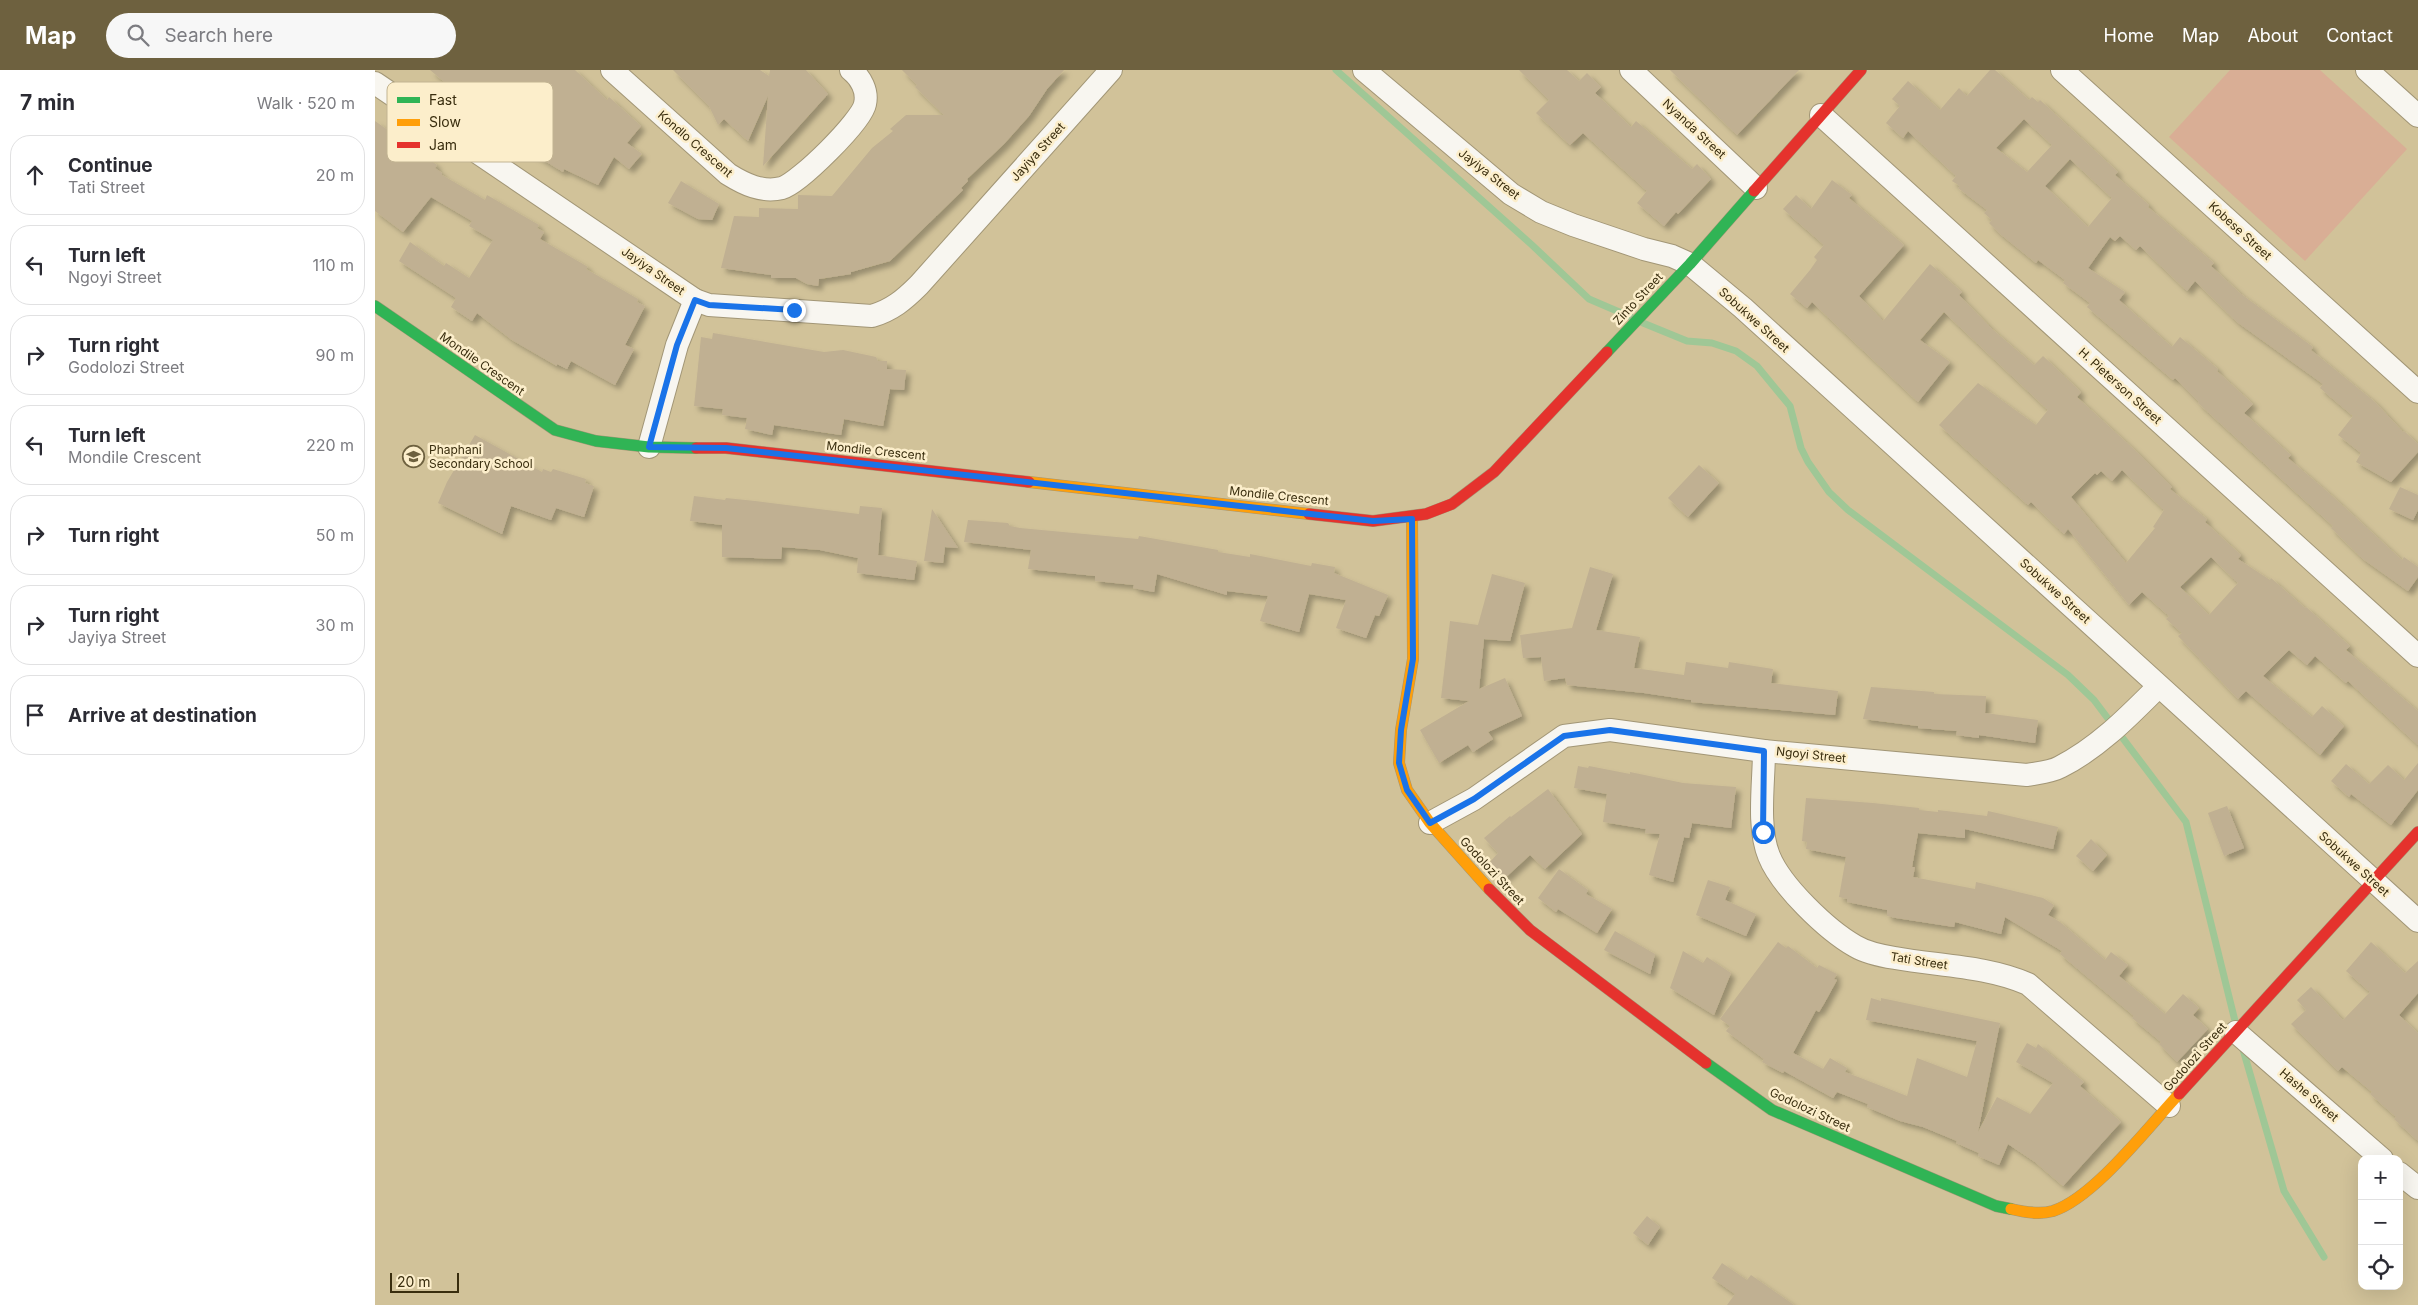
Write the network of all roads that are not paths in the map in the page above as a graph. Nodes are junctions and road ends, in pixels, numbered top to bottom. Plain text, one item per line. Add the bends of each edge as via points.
1 (612, 70) edge
2 (851, 70) edge
3 (1111, 70) edge
4 (1364, 70) edge
5 (1631, 70) edge
6 (1861, 70) edge
7 (2062, 70) edge
8 (2367, 70) edge
9 (375, 83) edge
10 (387, 91) edge
11 (1821, 115) junction
12 (2418, 116) edge
13 (491, 162) edge
14 (1756, 188) junction
15 (1690, 264) junction
16 (695, 300) junction
17 (375, 306) edge
18 (2418, 392) edge
19 (649, 447) junction
20 (1412, 519) junction
21 (2418, 656) edge
22 (2158, 687) junction
23 (1764, 751) junction
24 (1430, 823) junction
25 (2418, 832) edge
26 (2373, 881) junction
27 (2418, 921) edge
28 (2236, 1032) junction
29 (2169, 1106) junction
30 (2377, 1155) edge
31 (2403, 1176) edge
32 (2418, 1188) edge

1 - 2 street, Kondlo Crescent via 727,174 744,184 769,190 799,179 859,119 865,105 865,90
3 - 16 street, Jayiya Street via 919,285 886,312 850,316 709,305
4 - 15 street, Jayiya Street via 1511,194 1541,212
5 - 14 street, Nyanda Street
6 - 11 street, Zinto Street
7 - 18 street, Kobese Street
8 - 12 street
9 - 10 street, Jayiya Street
11 - 14 street, Zinto Street
11 - 21 street, H. Pieterson Street
13 - 16 street, Jayiya Street
14 - 15 street, Zinto Street
15 - 20 street, Zinto Street via 1494,472 1440,512
15 - 22 street, Sobukwe Street via 1743,308
16 - 19 street via 677,345
17 - 19 street, Mondile Crescent via 555,430 596,441
19 - 20 street, Mondile Crescent via 726,448 1373,521
20 - 24 street, Godolozi Street via 1413,659 1399,763 1407,790
22 - 23 street, Ngoyi Street via 2122,723 2088,750 2059,768 2027,775
22 - 26 street, Sobukwe Street
23 - 24 street, Ngoyi Street via 1610,730 1564,736 1474,799
23 - 29 street, Tati Street via 1763,832 1769,857 1801,901 1829,929 1856,947 1892,958 2007,975 2028,984
24 - 29 street, Godolozi Street via 1530,930 1751,1097 1797,1122 1996,1206 2024,1213 2048,1214 2072,1203 2098,1182
25 - 26 street, Godolozi Street
26 - 27 street, Sobukwe Street
26 - 28 street, Godolozi Street
28 - 29 street, Godolozi Street
28 - 30 street, Hashe Street
31 - 32 street

